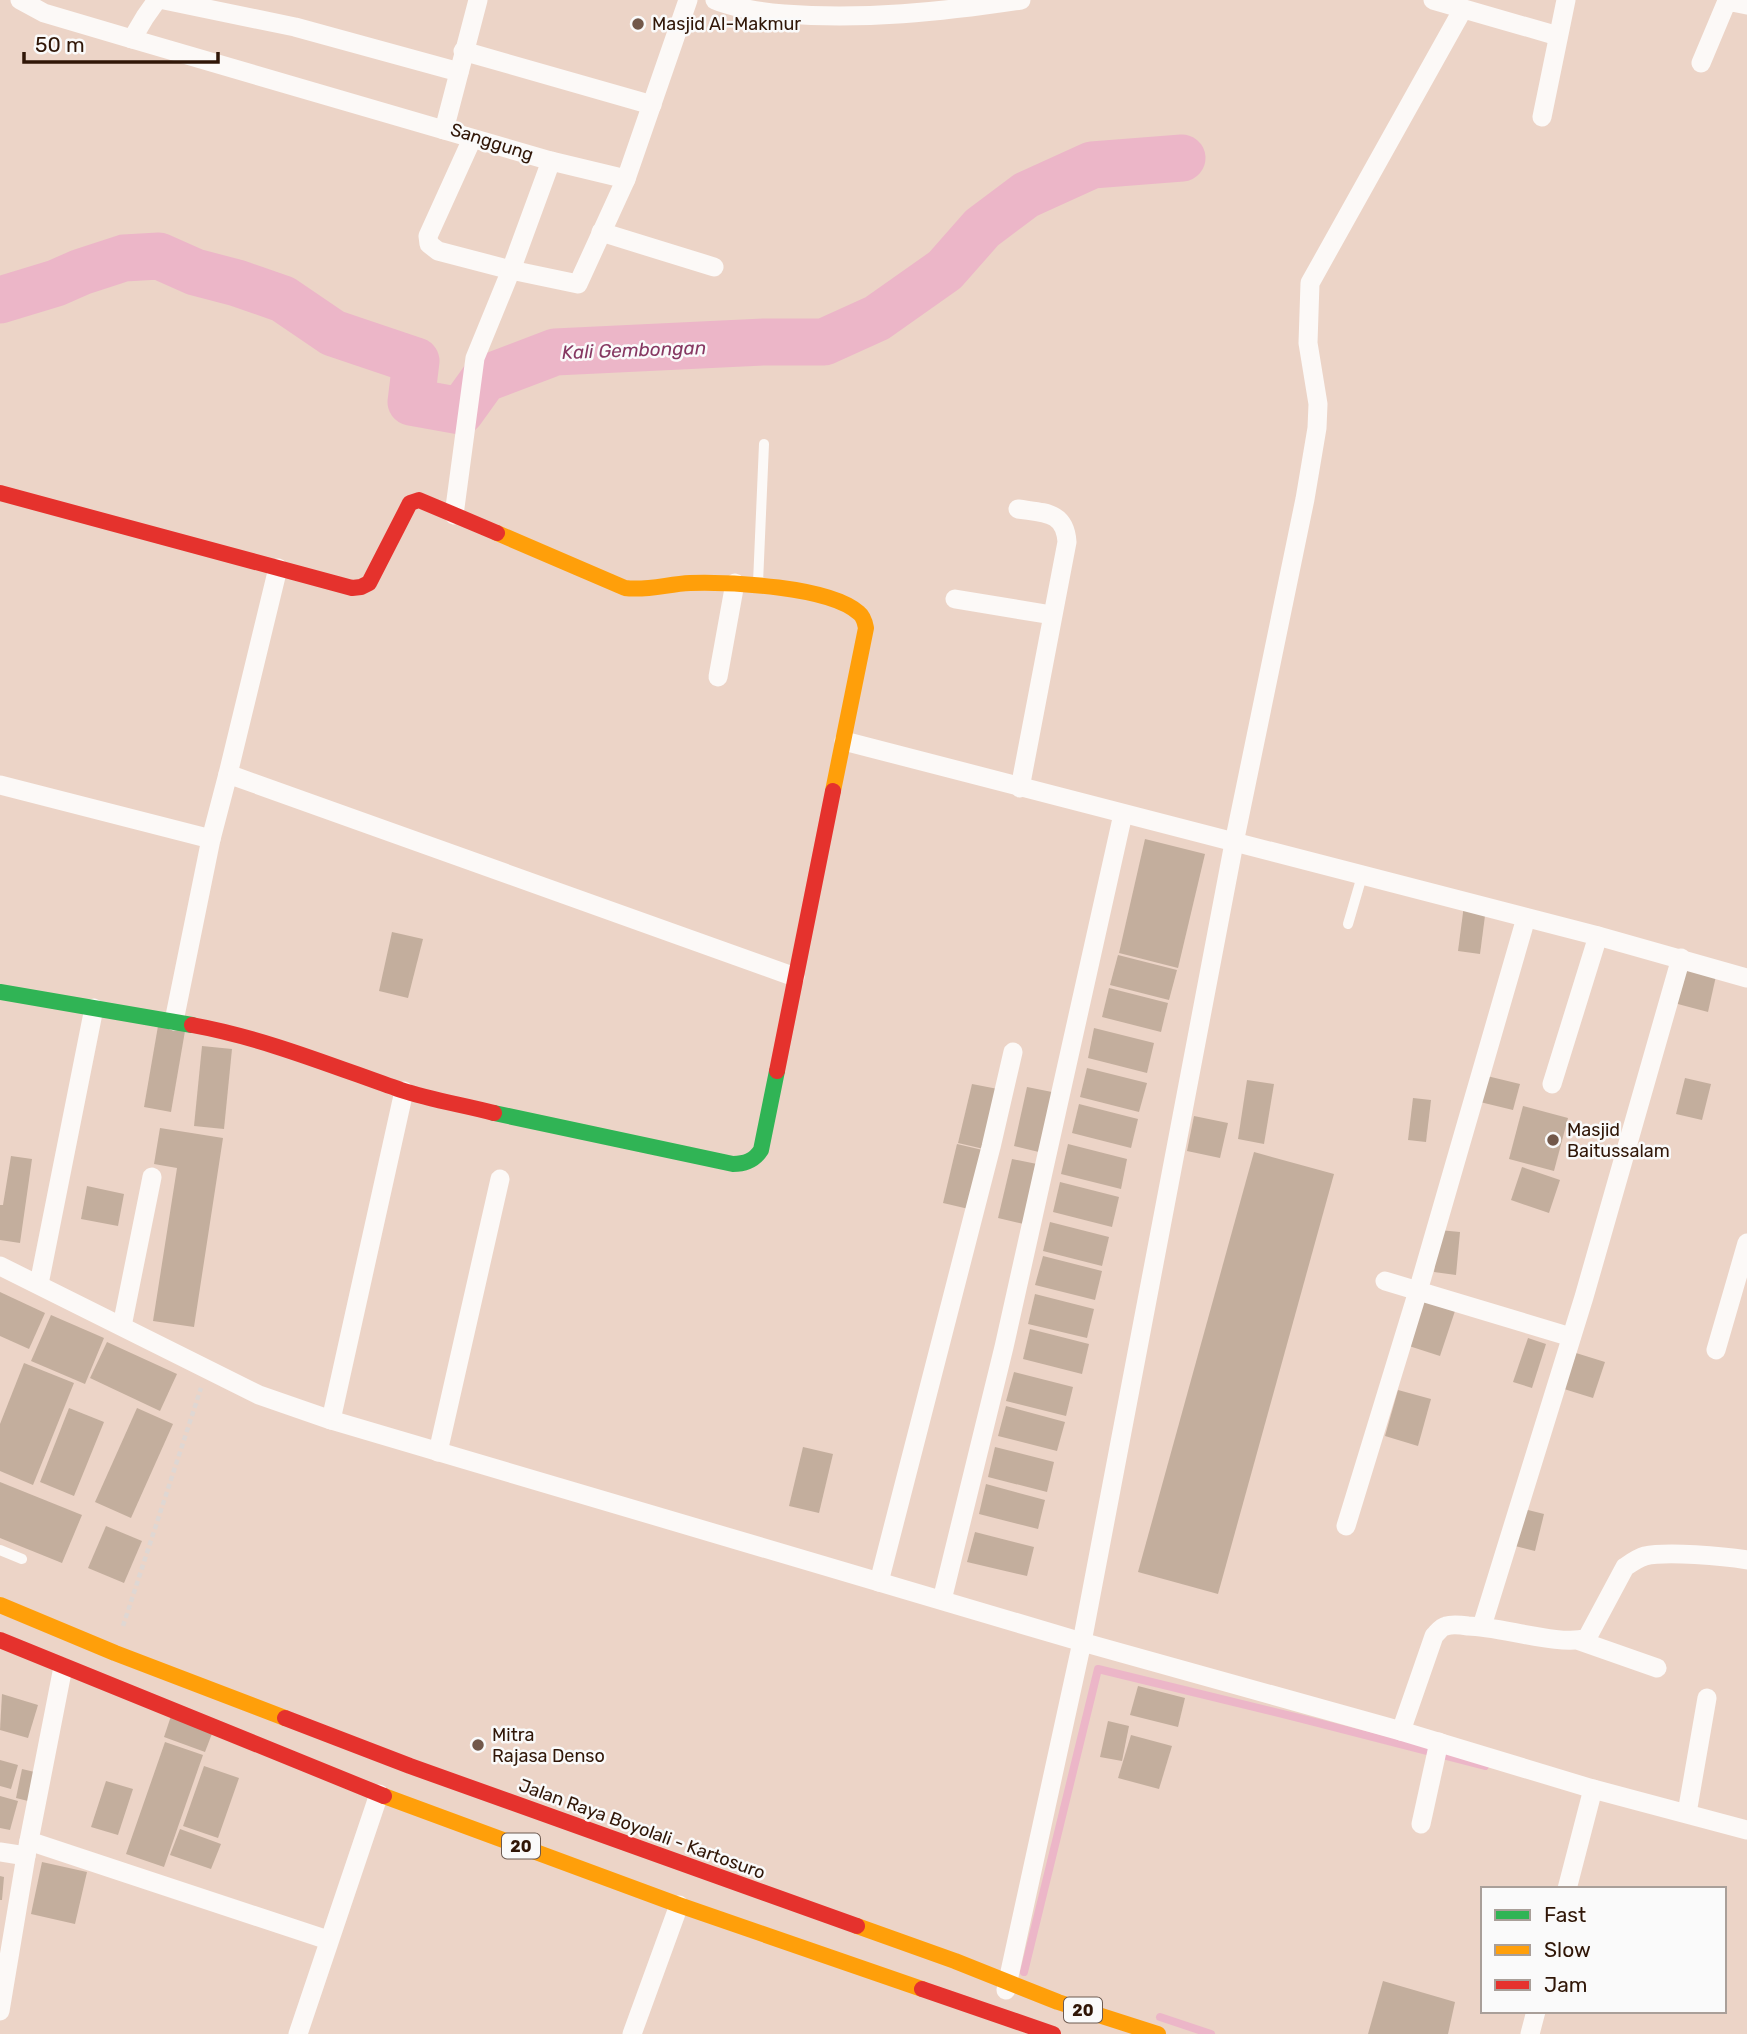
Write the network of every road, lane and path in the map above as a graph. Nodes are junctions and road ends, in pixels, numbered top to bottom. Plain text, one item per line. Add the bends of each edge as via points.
1 (20, 0) edge
2 (157, 0) edge
3 (164, 0) edge
4 (478, 0) edge
5 (688, 0) edge
6 (715, 0) edge
7 (1021, 0) edge
8 (1433, 0) edge
9 (1566, 0) edge
10 (1722, 1) edge
11 (1747, 5) edge
12 (1463, 9) junction
13 (1558, 36) junction
14 (132, 40) junction
15 (463, 51) junction
16 (1701, 63) dead end
17 (459, 72) junction
18 (652, 105) junction
19 (1542, 117) dead end
20 (444, 130) junction
21 (472, 139) junction
22 (551, 161) junction
23 (626, 179) junction
24 (601, 232) junction
25 (714, 267) dead end
26 (511, 270) junction
27 (764, 444) dead end
28 (0, 494) edge
29 (1018, 509) dead end
30 (454, 515) junction
31 (278, 568) junction
32 (735, 583) junction
33 (758, 586) junction
34 (956, 598) dead end
35 (1052, 615) junction
36 (718, 677) dead end
37 (844, 741) junction
38 (228, 774) junction
39 (0, 785) edge
40 (1020, 788) junction
41 (1123, 814) junction
42 (211, 839) junction
43 (1234, 843) junction
44 (1363, 876) junction
45 (1526, 918) junction
46 (1348, 924) dead end
47 (1598, 936) junction
48 (1681, 958) junction
49 (795, 977) junction
50 (1747, 978) edge
51 (0, 992) edge
52 (94, 1008) junction
53 (174, 1021) junction
54 (1013, 1052) dead end
55 (1552, 1084) dead end
56 (404, 1091) junction
57 (152, 1177) dead end
58 (500, 1179) dead end
59 (1747, 1243) edge
60 (0, 1266) edge
61 (1385, 1281) dead end
62 (39, 1284) junction
63 (1418, 1291) junction
64 (122, 1326) junction
65 (1571, 1337) junction
66 (1716, 1350) dead end
67 (206, 1369) junction
68 (331, 1420) junction
69 (438, 1452) junction
70 (1346, 1526) dead end
71 (0, 1550) edge
72 (22, 1559) dead end
73 (1747, 1560) edge
74 (879, 1582) junction
75 (942, 1600) junction
76 (0, 1605) edge
77 (1482, 1626) junction
78 (0, 1640) edge
79 (1580, 1640) junction
80 (1082, 1642) junction
81 (115, 1653) junction
82 (63, 1667) junction
83 (1657, 1668) dead end
84 (1707, 1698) dead end
85 (1401, 1731) junction
86 (1438, 1750) junction
87 (1592, 1789) junction
88 (379, 1794) junction
89 (1687, 1813) junction
90 (1421, 1824) dead end
91 (1747, 1830) edge
92 (27, 1849) junction
93 (0, 1852) edge
94 (1568, 1887) edge
95 (679, 1905) junction
96 (328, 1940) junction
97 (1009, 1983) junction
98 (1058, 2002) junction
99 (0, 2011) edge
100 (1535, 2013) edge
101 (1000, 2015) junction
102 (298, 2034) edge
103 (632, 2034) edge
104 (1050, 2034) edge
105 (1158, 2034) edge
106 (1530, 2034) edge

1 - 14 street via 44,13
2 - 14 street
3 - 17 street via 295,27
4 - 15 street, Sanggung
5 - 18 street
6 - 7 street via 766,12 841,17 958,10
8 - 12 street
9 - 13 street
10 - 11 street
10 - 16 street
12 - 13 street
12 - 43 street via 1310,283 1308,343 1318,404 1317,428
13 - 19 street
14 - 20 street
15 - 17 street, Sanggung
15 - 18 street
17 - 20 street, Sanggung
18 - 23 street
20 - 21 street, Sanggung
21 - 22 street, Sanggung
21 - 26 street via 428,242 438,251
22 - 23 street, Sanggung
22 - 26 street
23 - 24 street
24 - 25 street
24 - 26 street via 578,284
26 - 30 street via 475,358
27 - 33 lane
28 - 31 main road
29 - 35 street via 1046,514 1066,527
30 - 31 main road via 412,501 369,583 361,587
30 - 32 main road via 625,588
31 - 38 street
32 - 33 main road
32 - 36 street
33 - 37 main road via 832,598 863,618 865,636
34 - 35 street
35 - 40 street
37 - 40 street
37 - 49 main road
38 - 42 street
38 - 49 street
39 - 42 street
40 - 41 street
41 - 43 street
41 - 75 street via 1004,1348
42 - 53 street
43 - 44 street
43 - 80 street
44 - 45 street
44 - 46 lane
45 - 47 street
45 - 63 street
47 - 48 street
47 - 55 street
48 - 50 street
48 - 65 street
49 - 56 main road via 761,1150 743,1164
51 - 52 main road
52 - 53 main road
52 - 62 street
53 - 56 main road via 251,1038
54 - 74 street
56 - 68 street
57 - 64 street
58 - 69 street
59 - 66 street
60 - 62 street
61 - 63 street
62 - 64 street
63 - 65 street
63 - 70 street
64 - 67 street
65 - 77 street
67 - 68 street via 260,1395
67 - 81 path
68 - 69 street
69 - 74 street
71 - 72 lane
73 - 79 street via 1661,1554 1633,1561 1625,1567 1587,1638
74 - 75 street
75 - 80 street
76 - 81 main road, Jalan Raya Boyolali - Kartosuro / 20
77 - 79 street
77 - 85 street via 1439,1629
78 - 82 main road, 20
79 - 83 street
80 - 85 street
80 - 97 street
81 - 97 main road, Jalan Raya Boyolali - Kartosuro / 20 via 410,1766
82 - 88 main road, 20
82 - 92 street
84 - 89 street
85 - 86 street
86 - 87 street
86 - 90 street
87 - 89 street
87 - 94 street
88 - 95 main road, 20
88 - 96 street
89 - 91 street
92 - 93 street
92 - 96 street
92 - 99 street
95 - 101 main road, 20
95 - 103 street
96 - 102 street
97 - 98 main road, Jalan Raya Boyolali - Kartosuro / 20
97 - 101 street
98 - 104 street
98 - 105 main road, Jalan Raya Boyolali - Kartosuro / 20
100 - 106 street
101 - 104 main road, 20

